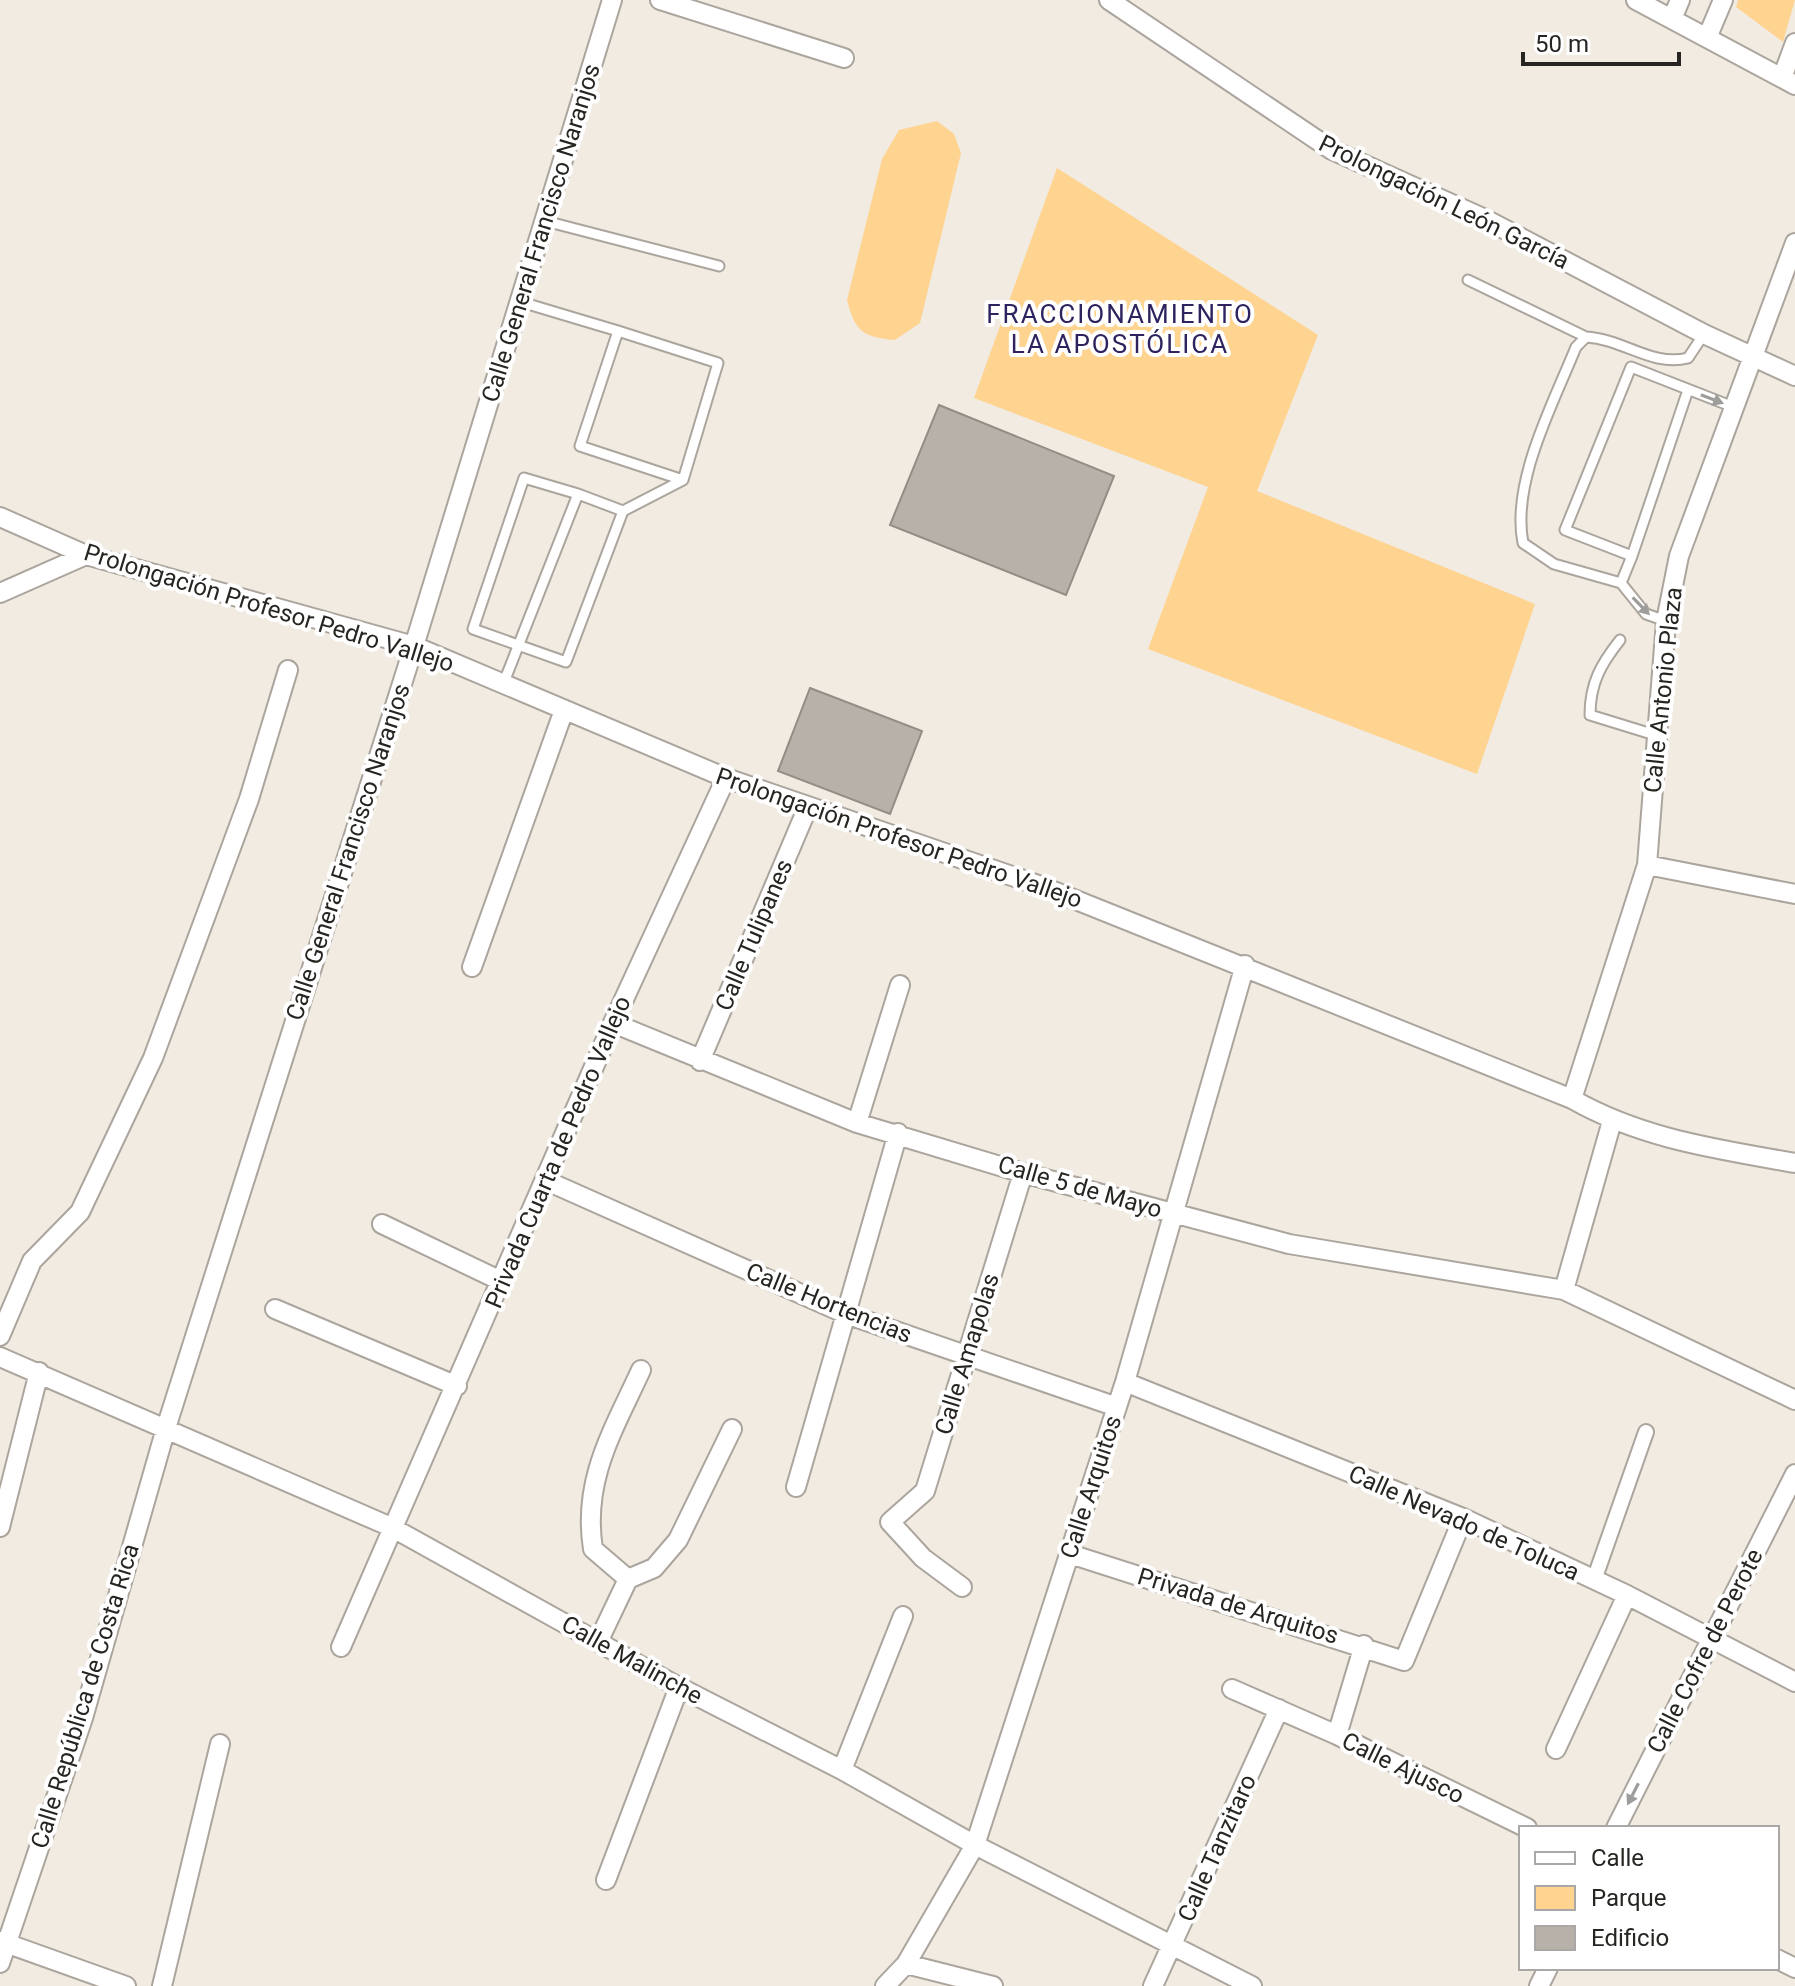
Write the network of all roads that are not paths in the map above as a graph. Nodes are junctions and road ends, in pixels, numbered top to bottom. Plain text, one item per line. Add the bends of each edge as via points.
1 (612, 0) edge
2 (660, 0) edge
3 (1109, 0) edge
4 (1636, 0) edge
5 (1680, 0) edge
6 (1723, 0) edge
7 (1672, 19) junction
8 (1707, 38) junction
9 (1795, 43) edge
10 (844, 58) dead end
11 (1788, 81) edge
12 (545, 221) junction
13 (1795, 243) edge
14 (719, 266) dead end
15 (1790, 272) edge
16 (1468, 280) dead end
17 (521, 302) junction
18 (618, 331) junction
19 (1704, 334) junction
20 (1586, 337) junction
21 (1638, 351) junction
22 (1753, 359) junction
23 (1631, 367) junction
24 (1795, 376) edge
25 (1688, 390) junction
26 (1736, 408) junction
27 (683, 480) junction
28 (578, 494) junction
29 (623, 511) junction
30 (0, 517) edge
31 (86, 555) junction
32 (1632, 556) junction
33 (1621, 583) junction
34 (0, 593) edge
35 (1666, 621) junction
36 (1620, 640) dead end
37 (414, 646) junction
38 (518, 648) junction
39 (288, 670) dead end
40 (504, 682) junction
41 (564, 710) junction
42 (1655, 735) junction
43 (726, 778) junction
44 (807, 809) junction
45 (1647, 865) junction
46 (1795, 894) edge
47 (1245, 965) junction
48 (472, 967) dead end
49 (900, 985) dead end
50 (613, 1023) junction
51 (700, 1061) junction
52 (1572, 1099) junction
53 (1612, 1121) junction
54 (857, 1123) junction
55 (898, 1133) junction
56 (1795, 1163) edge
57 (1023, 1173) junction
58 (547, 1181) junction
59 (1175, 1214) junction
60 (382, 1224) dead end
61 (503, 1282) junction
62 (1564, 1290) junction
63 (275, 1309) dead end
64 (846, 1314) junction
65 (0, 1336) edge
66 (0, 1357) edge
67 (965, 1357) junction
68 (641, 1370) dead end
69 (39, 1372) junction
70 (1125, 1382) junction
71 (457, 1386) junction
72 (1795, 1400) edge
73 (1117, 1407) junction
74 (166, 1428) junction
75 (732, 1429) dead end
76 (1646, 1432) dead end
77 (1795, 1474) edge
78 (796, 1487) dead end
79 (1463, 1518) junction
80 (0, 1527) edge
81 (391, 1527) junction
82 (1070, 1554) junction
83 (628, 1579) junction
84 (1594, 1580) junction
85 (962, 1587) dead end
86 (1627, 1595) junction
87 (903, 1616) dead end
88 (1711, 1638) junction
89 (598, 1642) junction
90 (1364, 1645) junction
91 (341, 1647) dead end
92 (1795, 1682) edge
93 (679, 1687) junction
94 (1232, 1689) dead end
95 (1279, 1709) junction
96 (1337, 1735) junction
97 (220, 1744) dead end
98 (1556, 1749) dead end
99 (842, 1770) junction
100 (1523, 1826) edge
101 (1617, 1826) edge
102 (975, 1845) junction
103 (606, 1880) dead end
104 (3, 1943) edge
105 (1173, 1947) junction
106 (0, 1963) edge
107 (906, 1964) junction
108 (126, 1986) edge
109 (162, 1986) edge
110 (885, 1986) edge
111 (993, 1986) edge
112 (1153, 1986) edge
113 (1252, 1986) edge

1 - 12 street, Calle General Francisco Naranjos
2 - 10 street
3 - 19 street, Prolongación León García via 1332,150 1485,219
4 - 7 street
5 - 7 street
6 - 8 street
7 - 8 street
8 - 11 street
9 - 11 street
12 - 14 lane
12 - 17 street, Calle General Francisco Naranjos
13 - 15 street, Calle Antonio Plaza
15 - 22 street, Calle Antonio Plaza
16 - 20 lane
17 - 18 lane
17 - 37 street, Calle General Francisco Naranjos
18 - 27 lane via 718,363
18 - 27 lane via 580,446
19 - 21 lane via 1688,358 1669,363
19 - 22 street, Prolongación León García
20 - 21 lane
20 - 33 lane via 1576,347 1537,444 1518,519 1523,543 1554,564
21 - 23 lane
22 - 24 street, Prolongación León García
22 - 26 street, Calle Antonio Plaza
23 - 25 lane
23 - 32 lane via 1565,530
25 -> 26 lane
25 - 32 lane
26 - 35 street, Calle Antonio Plaza via 1679,556
27 - 29 lane
28 - 29 lane
28 - 38 lane
28 - 38 lane via 524,478 473,629
29 - 38 lane via 566,662
30 - 31 street, Prolongación Profesor Pedro Vallejo
31 - 34 street
31 - 37 street, Prolongación Profesor Pedro Vallejo
32 - 33 lane
33 -> 35 lane via 1646,614
35 - 42 street, Calle Antonio Plaza
36 - 42 lane via 1599,666 1590,715
37 - 40 street, Prolongación Profesor Pedro Vallejo
37 - 74 street, Calle General Francisco Naranjos
38 - 40 lane
39 - 65 street via 249,799 153,1058 80,1212 32,1261
40 - 41 street, Prolongación Profesor Pedro Vallejo
41 - 43 street, Prolongación Profesor Pedro Vallejo
41 - 48 street
42 - 45 street, Calle Antonio Plaza
43 - 44 street, Prolongación Profesor Pedro Vallejo
43 - 50 street, Privada Cuarta de Pedro Vallejo
44 - 47 street, Prolongación Profesor Pedro Vallejo via 1041,886
44 - 51 street, Calle Tulipanes
45 - 46 street
45 - 52 street, Calle Antonio Plaza
47 - 52 street, Prolongación Profesor Pedro Vallejo
47 - 59 street, Calle Arquitos
49 - 54 street
50 - 51 street, Calle 5 de Mayo
50 - 58 street, Privada Cuarta de Pedro Vallejo
51 - 54 street, Calle 5 de Mayo
52 - 53 street, Prolongación Profesor Pedro Vallejo
53 - 56 street, Prolongación Profesor Pedro Vallejo via 1695,1146
53 - 62 street
54 - 55 street, Calle 5 de Mayo
55 - 57 street, Calle 5 de Mayo
55 - 64 street
57 - 59 street, Calle 5 de Mayo
57 - 67 street, Calle Amapolas
58 - 61 street, Privada Cuarta de Pedro Vallejo
58 - 64 street, Calle Hortencias
59 - 62 street, Calle 5 de Mayo via 1289,1244
59 - 70 street, Calle Arquitos
60 - 61 street
61 - 71 street, Privada Cuarta de Pedro Vallejo
62 - 72 street, Calle 5 de Mayo
63 - 71 street
64 - 67 street, Calle Hortencias
64 - 78 street
66 - 69 street, Calle Malinche
67 - 73 street, Calle Hortencias
67 - 85 street, Calle Amapolas via 925,1491 890,1522 923,1558
68 - 83 street via 595,1471 589,1521 593,1549
69 - 74 street, Calle Malinche
69 - 80 street
70 - 73 street, Calle Arquitos
70 - 79 street, Calle Nevado de Toluca
71 - 81 street, Privada Cuarta de Pedro Vallejo
73 - 82 street, Calle Arquitos
74 - 81 street, Calle Malinche
74 - 104 street, Calle República de Costa Rica via 83,1718
75 - 83 street via 678,1540 654,1568
76 - 84 street
77 - 88 street, Calle Cofre de Perote
79 - 84 street, Calle Nevado de Toluca
79 - 90 street, Privada de Arquitos via 1404,1661
81 - 89 street, Calle Malinche
81 - 91 street, Privada Cuarta de Pedro Vallejo
82 - 90 street, Privada de Arquitos
82 - 102 street, Calle Arquitos
83 - 89 street
84 - 86 street, Calle Nevado de Toluca
86 - 88 street, Calle Nevado de Toluca
86 - 98 street
87 - 99 street
88 - 92 street, Calle Nevado de Toluca
88 -> 101 street, Calle Cofre de Perote
89 - 93 street, Calle Malinche
90 - 96 street
93 - 99 street, Calle Malinche
93 - 103 street
94 - 95 street, Calle Ajusco
95 - 96 street, Calle Ajusco
95 - 105 street, Calle Tanzitaro
96 - 100 street, Calle Ajusco
97 - 109 street
99 - 102 street, Calle Malinche
102 - 105 street, Calle Malinche
102 - 107 street, Calle Arquitos
104 - 106 street, Calle República de Costa Rica
104 - 108 street
105 - 112 street, Calle Tanzitaro
105 - 113 street, Calle Malinche
107 - 110 street, Calle Arquitos
107 - 111 street

